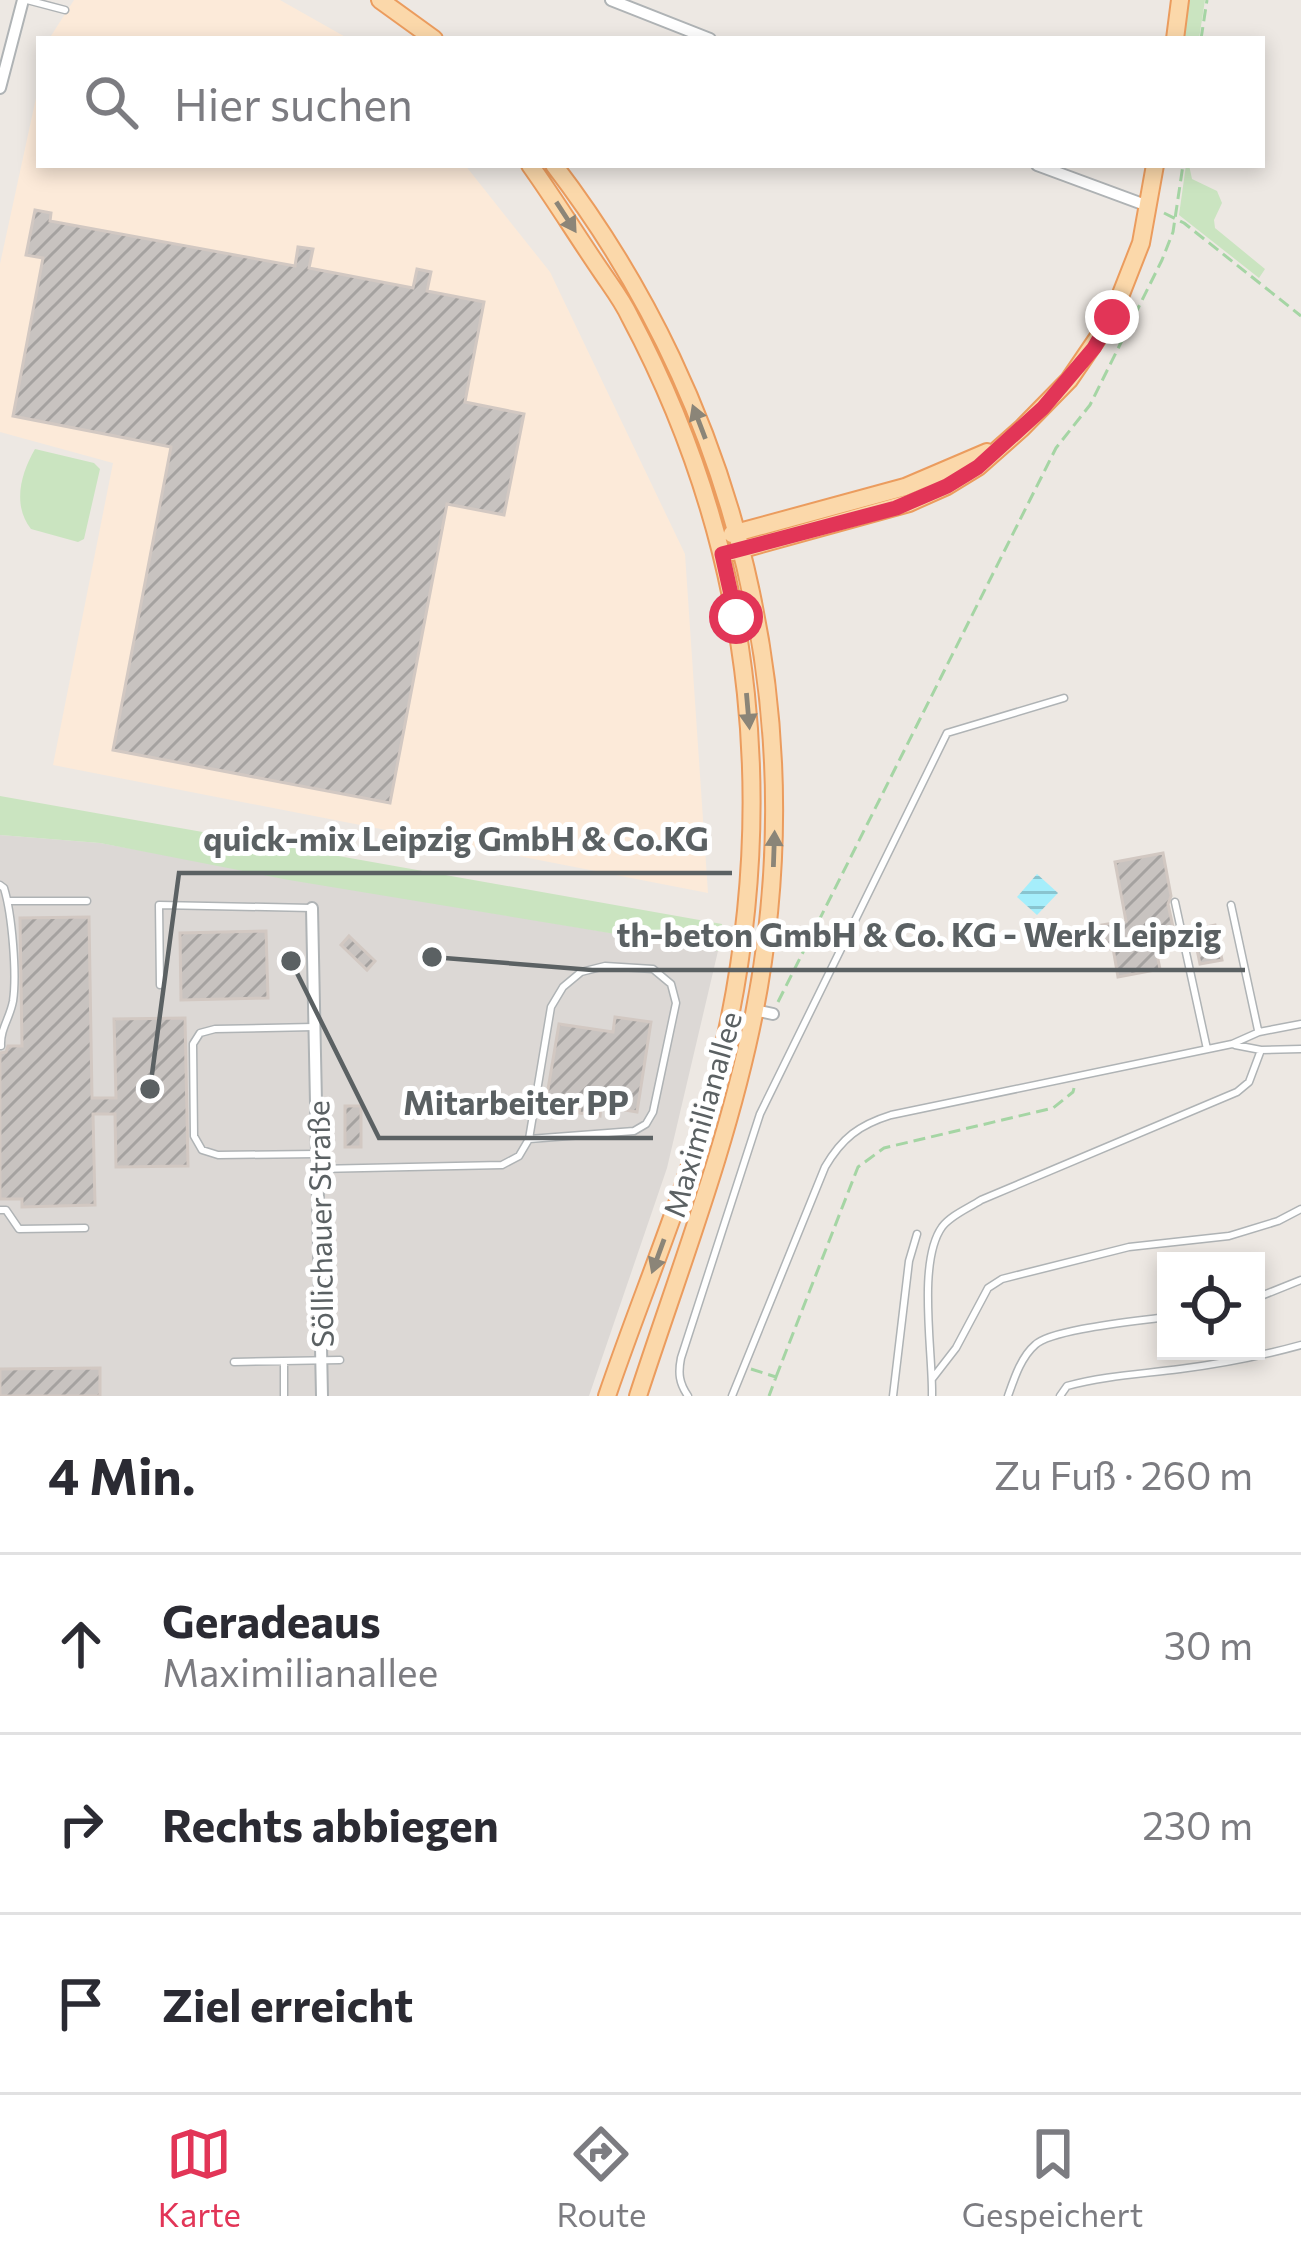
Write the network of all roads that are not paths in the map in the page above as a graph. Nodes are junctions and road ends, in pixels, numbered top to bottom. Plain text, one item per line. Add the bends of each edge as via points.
1 (25, 0) edge
2 (380, 0) edge
3 (610, 0) edge
4 (1180, 0) edge
5 (65, 10) dead end
6 (419, 32) edge
7 (702, 36) edge
8 (1175, 36) edge
9 (0, 88) edge
10 (532, 168) edge
11 (556, 168) edge
12 (1044, 168) edge
13 (1154, 168) edge
14 (1148, 206) junction
15 (741, 541) junction
16 (720, 546) junction
17 (1064, 698) dead end
18 (0, 885) edge
19 (8, 901) junction
20 (87, 901) dead end
21 (1175, 902) dead end
22 (1231, 905) dead end
23 (312, 908) joint
24 (160, 985) dead end
25 (1301, 1024) edge
26 (314, 1027) junction
27 (1258, 1032) junction
28 (1232, 1044) junction
29 (1, 1046) edge
30 (1207, 1049) junction
31 (1301, 1049) edge
32 (1261, 1050) junction
33 (529, 1139) junction
34 (317, 1154) junction
35 (317, 1168) junction
36 (5, 1199) dead end
37 (1301, 1209) edge
38 (3, 1210) edge
39 (86, 1228) dead end
40 (917, 1234) dead end
41 (1301, 1280) edge
42 (1265, 1294) edge
43 (1157, 1318) edge
44 (1301, 1345) edge
45 (322, 1360) junction
46 (340, 1360) dead end
47 (284, 1361) junction
48 (235, 1362) dead end
49 (932, 1379) junction
50 (284, 1396) edge
51 (322, 1396) edge
52 (607, 1396) edge
53 (638, 1396) edge
54 (688, 1396) edge
55 (732, 1396) edge
56 (893, 1396) edge
57 (932, 1396) edge
58 (1008, 1396) edge
59 (1060, 1396) edge

1 - 5 lane
1 - 9 street
2 - 6 main road
3 - 7 street
4 - 8 main road
10 -> 16 main road, Maximilianallee via 630,316 685,436
15 -> 11 main road, Maximilianallee via 665,343
12 - 14 street
13 - 14 main road
14 - 15 main road via 1130,275 1094,348 998,446 905,487
15 - 16 main road
53 -> 15 main road, Maximilianallee via 764,1012 774,764 766,667
16 -> 52 main road, Maximilianallee via 751,739 745,936 700,1134
17 - 54 lane via 946,733 760,1114 681,1358
18 - 19 lane
19 - 20 lane
19 - 29 lane via 13,1003
21 - 30 lane
22 - 27 lane
23 - 24 lane via 159,905
23 - 26 street, Söllichauer Straße
25 - 27 lane
26 - 34 street, Söllichauer Straße
26 - 34 lane via 200,1033 193,1044 194,1136 202,1150 218,1155
27 - 28 lane
28 - 30 lane
28 - 32 lane
30 - 55 lane via 891,1115 850,1133 825,1167
31 - 32 lane
32 - 49 lane via 1237,1092 981,1200 942,1227 929,1269
33 - 33 lane via 550,1006 563,987 605,965 653,969 676,1003 646,1124
33 - 35 lane via 502,1165
34 - 35 street, Söllichauer Straße
35 - 45 street, Söllichauer Straße
36 - 38 lane
37 - 49 lane via 1229,1236 1129,1247 1002,1279 988,1288
38 - 39 lane via 19,1229
40 - 56 lane
41 - 42 lane
43 - 58 lane via 1037,1342
44 - 59 lane via 1084,1381
45 - 46 lane
45 - 47 lane
45 - 51 street, Söllichauer Straße
47 - 48 lane
47 - 50 lane
49 - 57 lane

